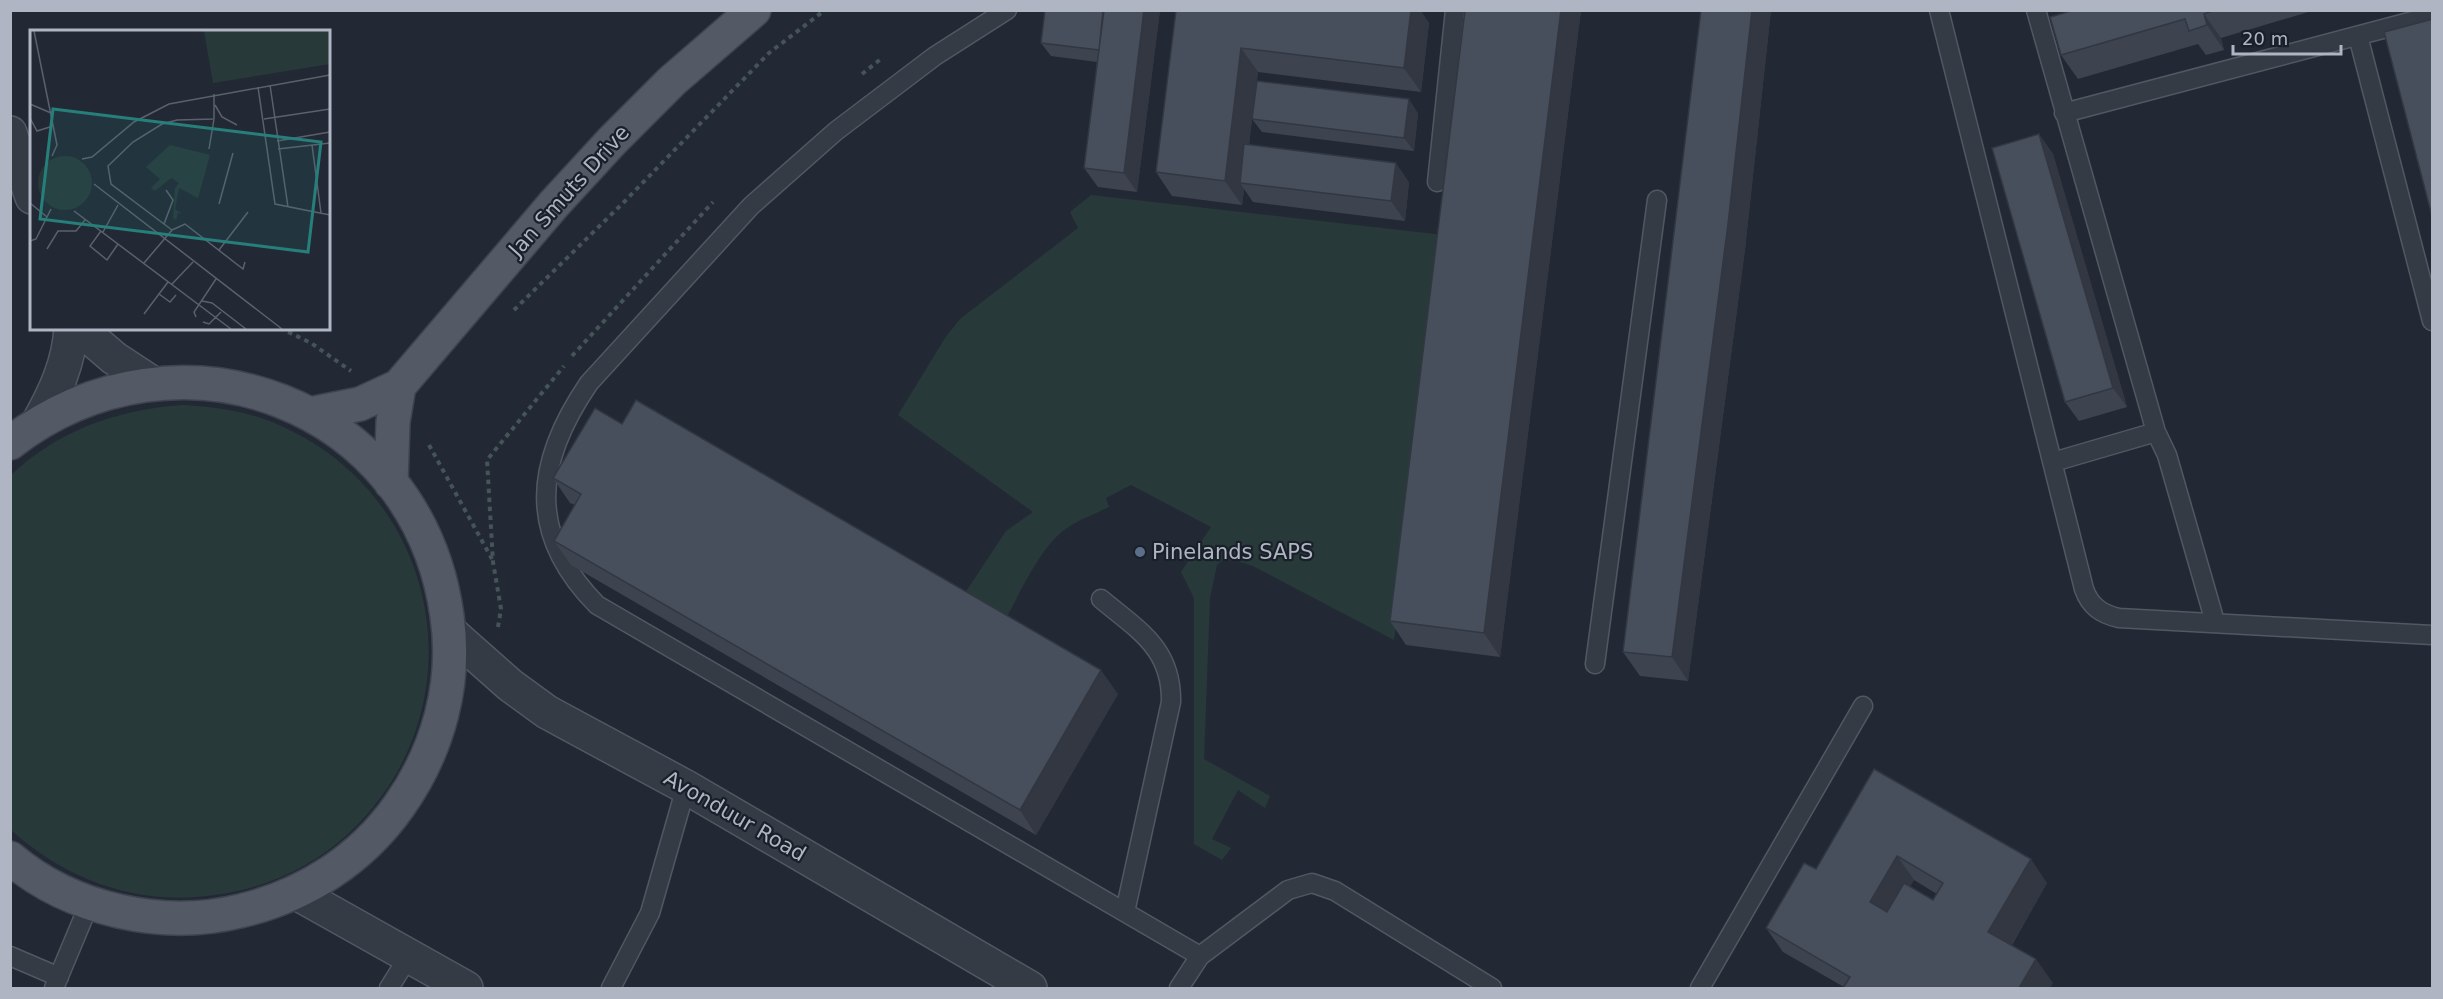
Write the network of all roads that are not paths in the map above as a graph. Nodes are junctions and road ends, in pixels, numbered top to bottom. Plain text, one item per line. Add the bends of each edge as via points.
1 (754, 10) edge
2 (1007, 10) edge
3 (1455, 10) edge
4 (1939, 10) edge
5 (2036, 10) edge
6 (2433, 16) edge
7 (2064, 29) edge
8 (2043, 35) junction
9 (2358, 36) junction
10 (2064, 113) junction
11 (12, 143) edge
12 (1437, 182) dead end
13 (30, 192) edge
14 (1657, 200) dead end
15 (2433, 321) edge
16 (71, 330) edge
17 (81, 330) edge
18 (152, 383) junction
19 (399, 386) junction
20 (310, 414) junction
21 (38, 423) junction
22 (2156, 432) junction
23 (10, 443) edge
24 (2053, 462) junction
25 (391, 483) junction
26 (1101, 599) dead end
27 (2215, 622) junction
28 (449, 631) junction
29 (2433, 635) edge
30 (1595, 664) dead end
31 (1863, 706) dead end
32 (686, 787) junction
33 (10, 858) edge
34 (295, 892) junction
35 (90, 902) junction
36 (1125, 912) junction
37 (10, 956) edge
38 (409, 956) junction
39 (1200, 956) junction
40 (56, 983) edge
41 (389, 988) edge
42 (466, 988) edge
43 (611, 988) edge
44 (1030, 988) edge
45 (1179, 988) edge
46 (1492, 988) edge
47 (1700, 988) edge

1 - 19 main road, Jan Smuts Drive via 672,81 612,141
2 - 36 lane via 935,56 836,131 752,206 589,383 573,407 552,454 547,476 548,522 565,567 597,605
3 - 12 lane
4 - 24 lane
5 - 8 lane
6 - 9 lane
7 - 8 lane
8 - 10 lane
9 - 10 lane
9 - 15 lane
10 - 22 lane
11 - 13 street
14 - 30 lane
16 - 21 street via 59,381
17 - 18 street
18 - 20 main road via 227,386 255,392
18 - 21 main road via 99,394
19 - 20 main road, Jan Smuts Drive via 360,404
19 - 25 main road via 393,422
20 - 25 main road via 354,445
21 - 23 main road
22 - 24 lane
22 - 27 lane via 2167,455
24 - 27 lane via 2084,589 2091,603 2108,616 2119,618
25 - 28 main road via 428,544 445,598
26 - 36 lane via 1158,649 1171,688
27 - 29 lane
28 - 32 street, Avonduur Road via 503,680 547,712
28 - 34 main road via 446,697 434,740 410,790 391,818 355,854
31 - 47 lane
32 - 43 lane via 650,913
32 - 44 street, Avonduur Road
33 - 35 main road via 47,882
34 - 35 main road via 231,914 197,918 141,915
34 - 38 street
35 - 40 lane
36 - 39 lane
37 - 40 lane
38 - 41 lane
38 - 42 street
39 - 45 lane
39 - 46 lane via 1288,890 1312,883 1335,891

